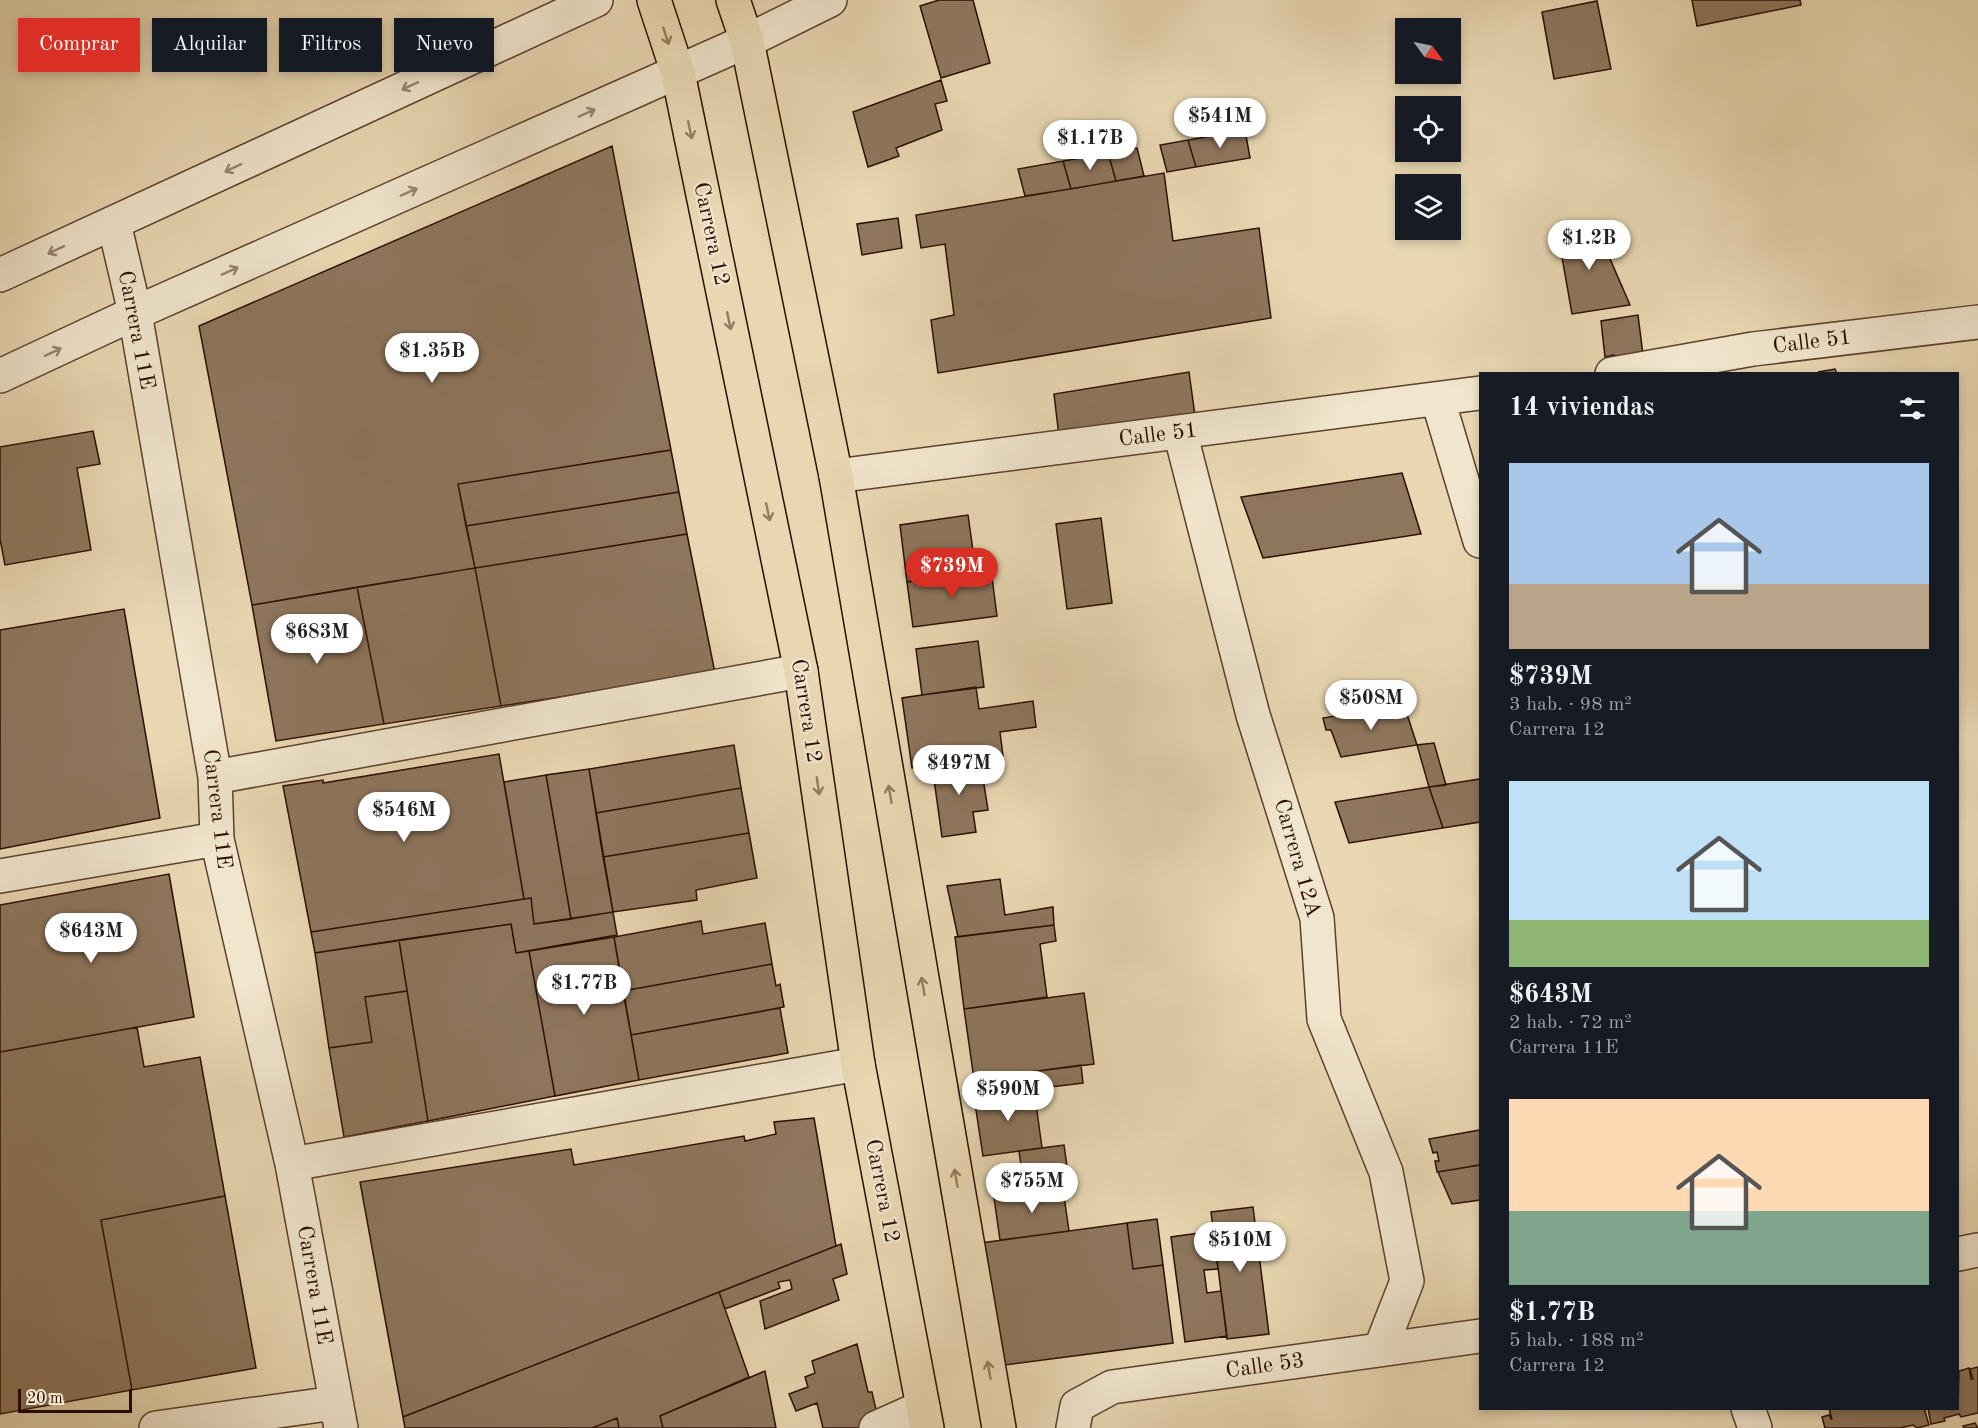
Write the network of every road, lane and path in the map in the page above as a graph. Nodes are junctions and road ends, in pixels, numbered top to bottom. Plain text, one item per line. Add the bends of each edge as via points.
1 (596, 0) edge
2 (654, 0) edge
3 (733, 0) edge
4 (830, 0) edge
5 (747, 41) junction
6 (678, 73) junction
7 (114, 223) junction
8 (0, 275) edge
9 (135, 313) junction
10 (1978, 322) edge
11 (1625, 372) edge
12 (0, 376) edge
13 (1479, 393) edge
14 (1438, 400) junction
15 (1180, 432) junction
16 (836, 476) junction
17 (1479, 538) edge
18 (801, 671) junction
19 (215, 777) junction
20 (217, 839) junction
21 (0, 876) edge
22 (858, 1064) junction
23 (292, 1164) junction
24 (1978, 1250) edge
25 (1959, 1254) edge
26 (1479, 1336) edge
27 (1380, 1350) junction
28 (1749, 1410) edge
29 (338, 1415) edge
30 (925, 1417) edge
31 (156, 1428) edge
32 (876, 1428) edge
33 (999, 1428) edge
34 (1073, 1428) edge
35 (1755, 1428) edge

1 -> 7 street
2 -> 6 main road, Carrera 12
3 - 5 main road
4 - 5 street
5 - 6 street
5 - 16 main road
9 -> 6 street
6 -> 18 main road, Carrera 12
7 -> 8 street
7 - 9 street, Carrera 11E
12 -> 9 street
9 - 19 street, Carrera 11E
10 - 11 street, Calle 51 via 1752,349
13 - 14 street, Calle 51
14 - 15 street, Calle 51
14 - 17 street
15 - 16 street, Calle 51
15 - 27 street, Carrera 12A via 1254,715 1317,918 1324,1018 1386,1172 1407,1281
33 -> 16 main road
18 - 19 street
18 -> 22 main road, Carrera 12
19 - 20 street, Carrera 11E
20 - 21 street
20 - 23 street, Carrera 11E
22 - 23 street
22 - 30 main road, Carrera 12
23 - 29 street, Carrera 11E
24 - 25 street
26 - 27 street, Calle 53
27 - 34 street, Calle 53 via 1112,1387 1077,1406
28 - 35 street
29 - 31 street
30 - 32 street

